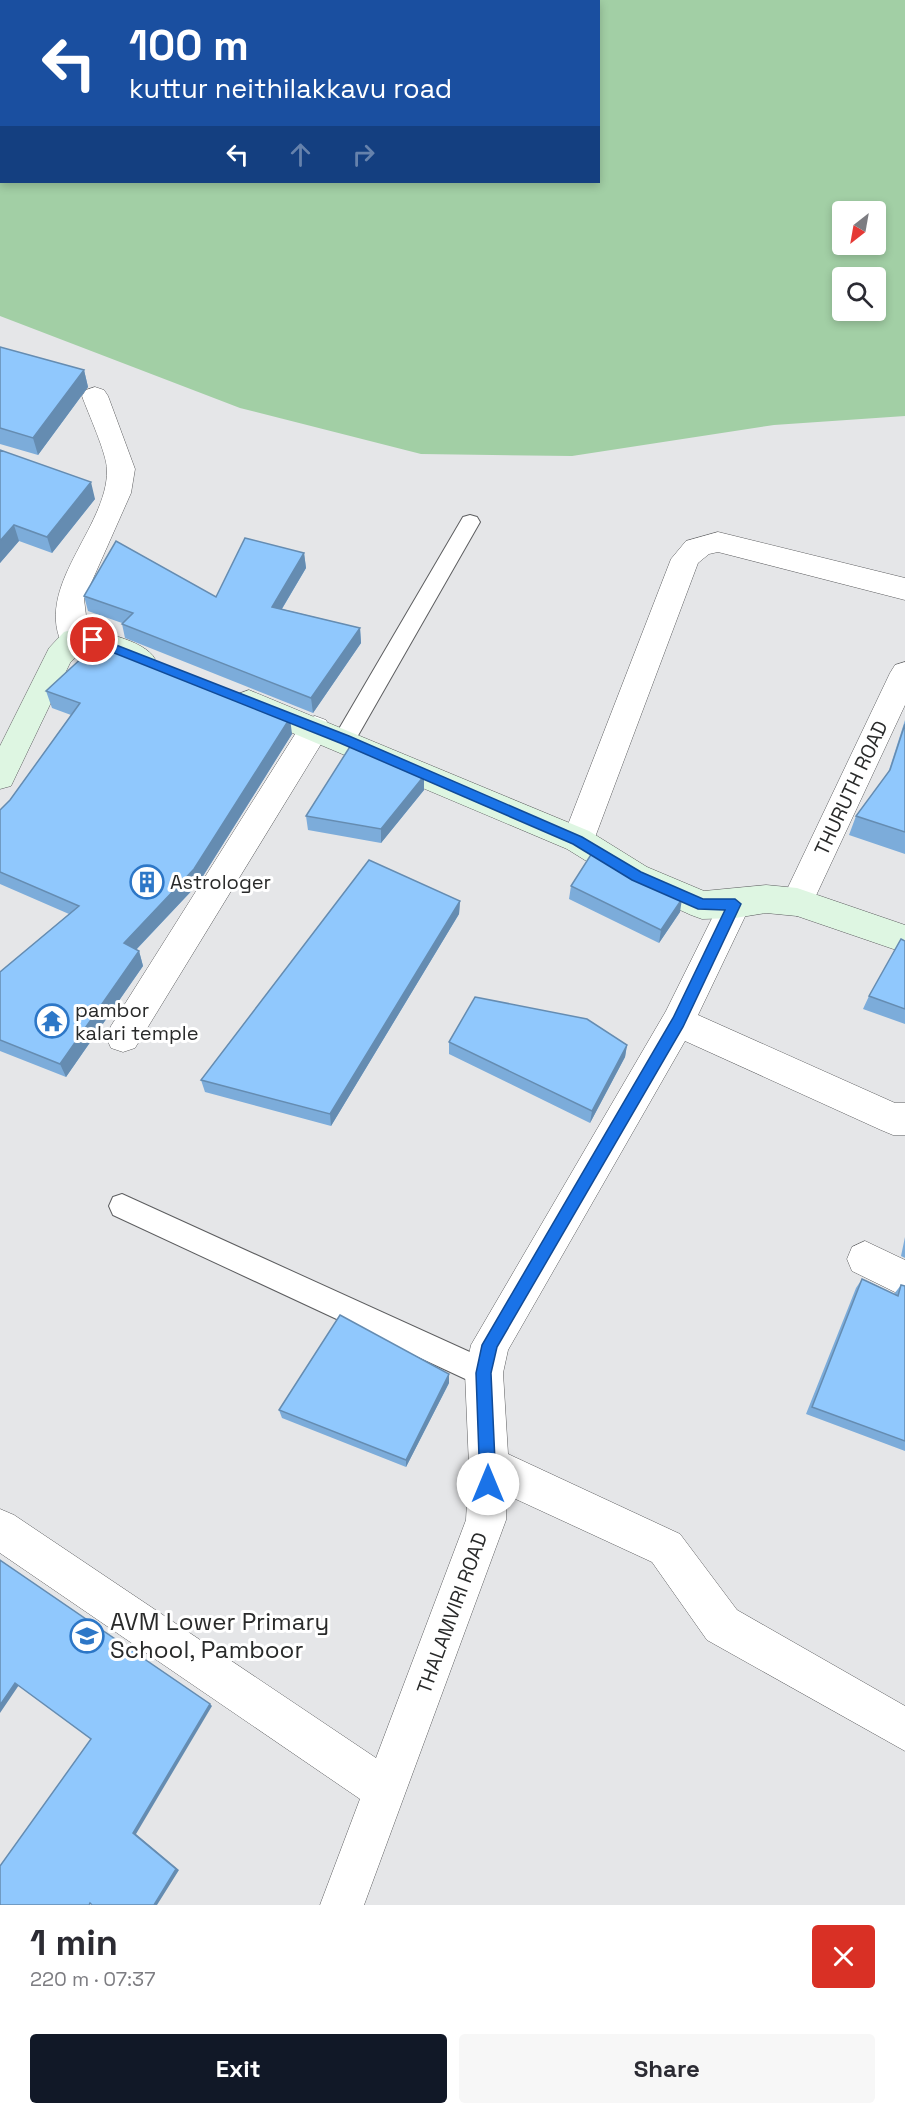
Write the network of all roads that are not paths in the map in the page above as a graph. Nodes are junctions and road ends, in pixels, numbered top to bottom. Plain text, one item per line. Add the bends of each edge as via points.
1 (95, 396) dead end
2 (470, 522) dead end
3 (905, 589) edge
4 (74, 640) junction
5 (171, 671) edge
6 (905, 673) edge
7 (226, 693) edge
8 (315, 728) junction
9 (344, 740) junction
10 (0, 777) edge
11 (578, 840) junction
12 (797, 902) junction
13 (735, 904) junction
14 (905, 939) edge
15 (678, 1022) junction
16 (123, 1037) dead end
17 (905, 1119) edge
18 (122, 1206) dead end
19 (865, 1259) dead end
20 (905, 1279) edge
21 (484, 1373) junction
22 (489, 1466) junction
23 (0, 1529) edge
24 (905, 1730) edge
25 (385, 1790) junction
26 (342, 1905) edge

1 - 4 street via 121,469 106,490 70,599
2 - 9 lane
3 - 11 street via 718,542 698,544 691,549 650,645
4 - 5 street via 93,640
4 - 10 street via 59,656
6 - 12 street, THURUTH ROAD
7 - 8 street
8 - 9 street
8 - 16 street
9 - 11 street
11 - 13 street via 636,876 702,905
12 - 13 street via 766,899
12 - 14 street
13 - 15 street, THALAMVIRI ROAD
15 - 17 street via 892,1119
15 - 21 street, THALAMVIRI ROAD via 490,1345
18 - 21 lane
19 - 20 street
21 - 22 street, THALAMVIRI ROAD
22 - 24 street via 666,1548 722,1625
22 - 25 street, THALAMVIRI ROAD via 486,1520
23 - 25 street
25 - 26 street, THALAMVIRI ROAD

